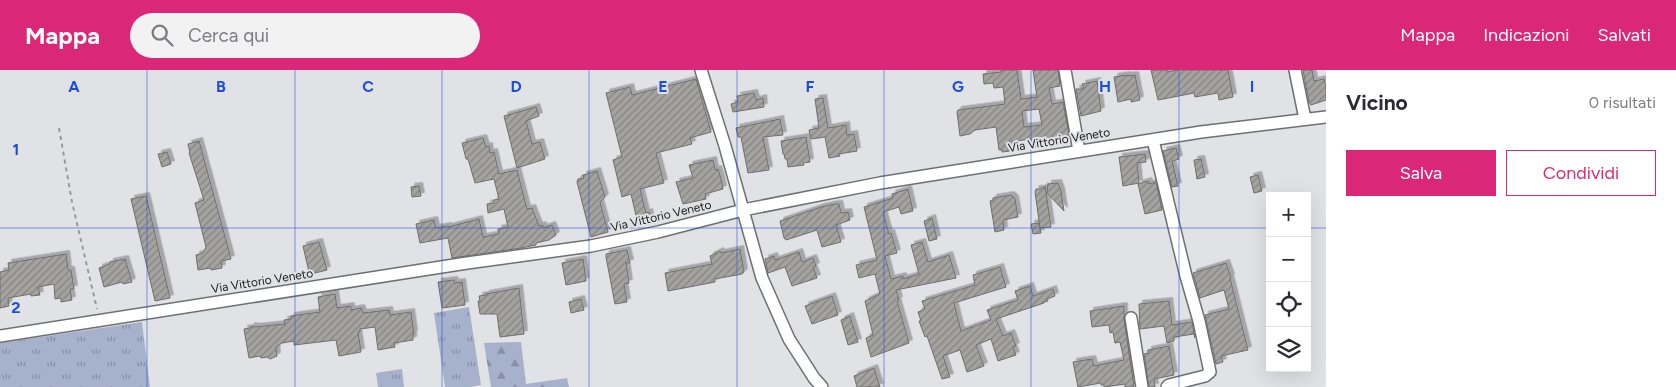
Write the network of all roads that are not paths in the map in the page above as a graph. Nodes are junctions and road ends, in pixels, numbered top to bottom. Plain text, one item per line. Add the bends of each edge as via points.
1 (701, 70) edge
2 (1066, 70) edge
3 (1295, 70) edge
4 (1326, 116) edge
5 (1305, 119) junction
6 (1153, 140) junction
7 (1079, 151) junction
8 (743, 210) junction
9 (1131, 318) dead end
10 (0, 336) edge
11 (822, 387) edge
12 (1142, 387) edge
13 (1167, 387) edge

1 - 8 street
2 - 7 street
3 - 5 street
4 - 5 street, Via Vittorio Veneto
5 - 6 street, Via Vittorio Veneto
6 - 7 street, Via Vittorio Veneto
6 - 13 street via 1210,372
7 - 8 street, Via Vittorio Veneto via 880,183
8 - 10 street, Via Vittorio Veneto via 591,246
8 - 11 street via 762,278 776,312 789,339
9 - 12 street

